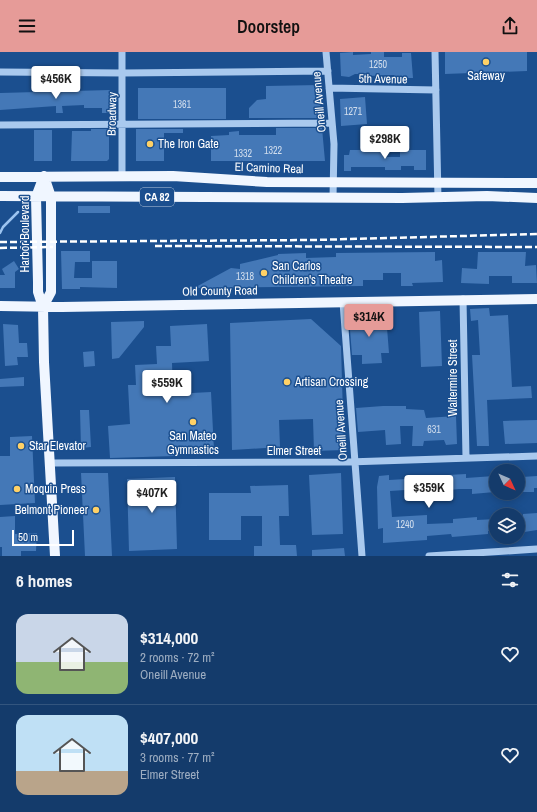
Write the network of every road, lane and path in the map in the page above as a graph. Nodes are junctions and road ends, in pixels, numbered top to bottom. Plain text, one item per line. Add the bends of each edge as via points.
1 (122, 52) edge
2 (326, 52) edge
3 (435, 52) edge
4 (328, 71) junction
5 (0, 72) edge
6 (123, 73) junction
7 (329, 88) junction
8 (436, 90) junction
9 (122, 123) junction
10 (332, 123) junction
11 (0, 125) edge
12 (122, 175) junction
13 (44, 176) junction
14 (0, 177) edge
15 (333, 182) junction
16 (438, 183) junction
17 (537, 184) edge
18 (0, 196) edge
19 (36, 197) junction
20 (51, 197) junction
21 (333, 198) junction
22 (438, 198) junction
23 (537, 198) edge
24 (463, 299) junction
25 (537, 299) edge
26 (343, 302) junction
27 (0, 306) edge
28 (43, 308) junction
29 (537, 456) edge
30 (466, 458) junction
31 (354, 461) junction
32 (51, 463) junction
33 (537, 549) edge
34 (56, 556) edge
35 (362, 556) edge
36 (429, 556) edge

1 - 6 street, Broadway
2 - 4 street, Oneill Avenue
3 - 8 street
4 - 6 street
4 - 7 street, Oneill Avenue
5 - 6 street
6 - 9 street, Broadway
7 - 8 street, 5th Avenue
7 - 10 street, Oneill Avenue
8 - 16 street
9 - 10 street
9 - 11 street
9 - 12 street, Broadway
10 - 15 street, Oneill Avenue
12 - 13 main road, El Camino Real / CA 82
12 - 15 main road, El Camino Real / CA 82 via 267,182
13 - 14 main road, El Camino Real / CA 82
13 - 19 main road, Harbor Boulevard
13 - 20 main road, Harbor Boulevard
15 - 16 main road, El Camino Real / CA 82
15 - 21 street, Oneill Avenue
16 - 17 main road, El Camino Real / CA 82
16 - 22 street
18 - 19 main road, CA 82
19 - 20 main road, CA 82
19 - 28 main road, Harbor Boulevard via 38,292
20 - 21 main road, CA 82
20 - 28 main road, Harbor Boulevard via 51,292
21 - 22 main road, CA 82
22 - 23 main road, CA 82
24 - 25 main road, Old County Road
24 - 26 main road, Old County Road
24 - 30 street, Waltermire Street
26 - 28 main road, Old County Road
26 - 31 street, Oneill Avenue
27 - 28 main road, Old County Road
28 - 32 main road, Harbor Boulevard
29 - 30 street, Elmer Street
30 - 31 street, Elmer Street
31 - 32 street, Elmer Street
31 - 35 street, Oneill Avenue
32 - 34 main road, Harbor Boulevard
33 - 36 street

